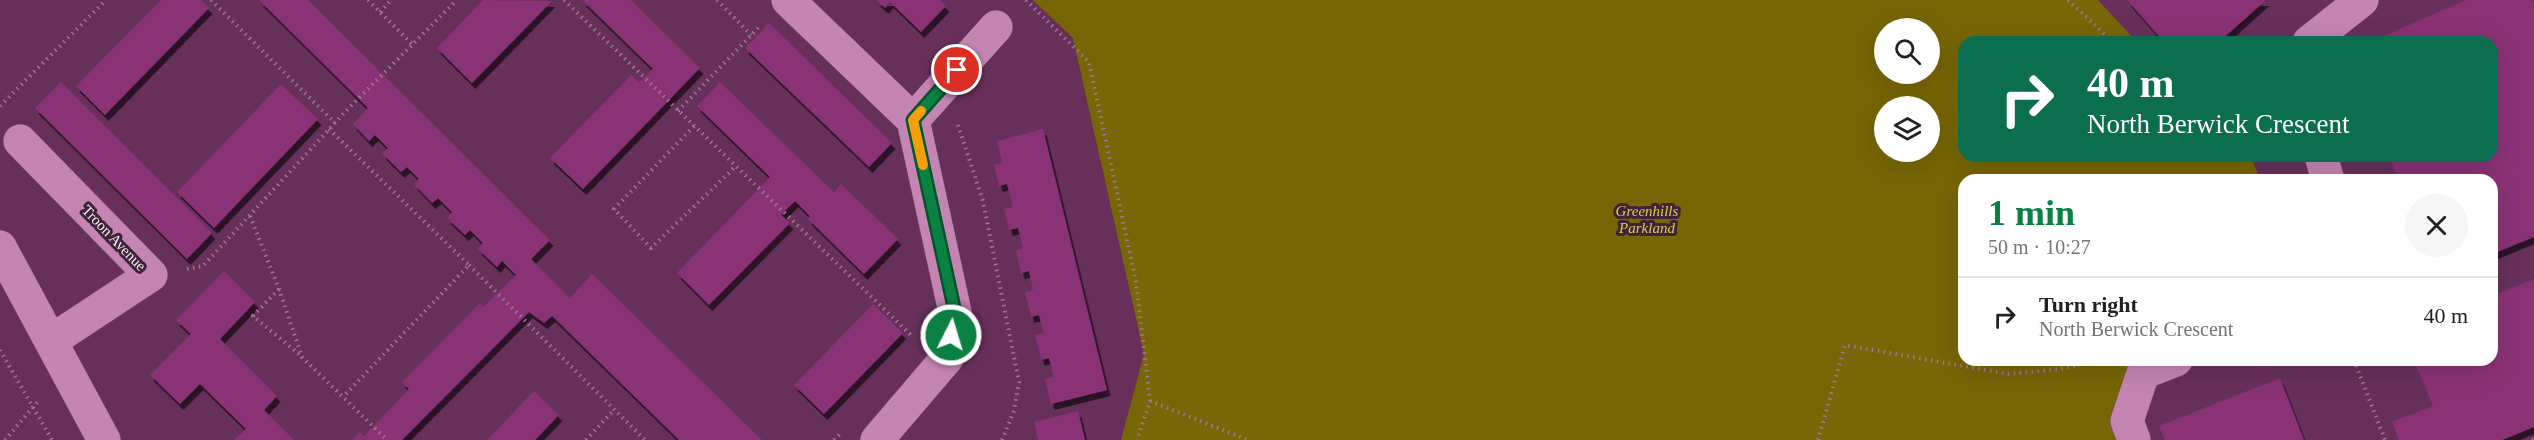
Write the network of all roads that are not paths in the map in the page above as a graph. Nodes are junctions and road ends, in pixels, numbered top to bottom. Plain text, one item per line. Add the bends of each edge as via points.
1 (788, 0) edge
2 (2362, 0) edge
3 (996, 27) dead end
4 (2317, 36) edge
5 (913, 120) junction
6 (20, 141) dead end
7 (0, 247) edge
8 (58, 355) junction
9 (2161, 366) edge
10 (104, 440) edge
11 (877, 440) edge
12 (2134, 440) edge

1 - 5 street
2 - 4 street
3 - 5 street
5 - 11 street via 955,312 948,358
6 - 8 street, Troon Avenue via 151,275
7 - 8 street
8 - 10 street
9 - 12 street via 2143,373 2127,421

